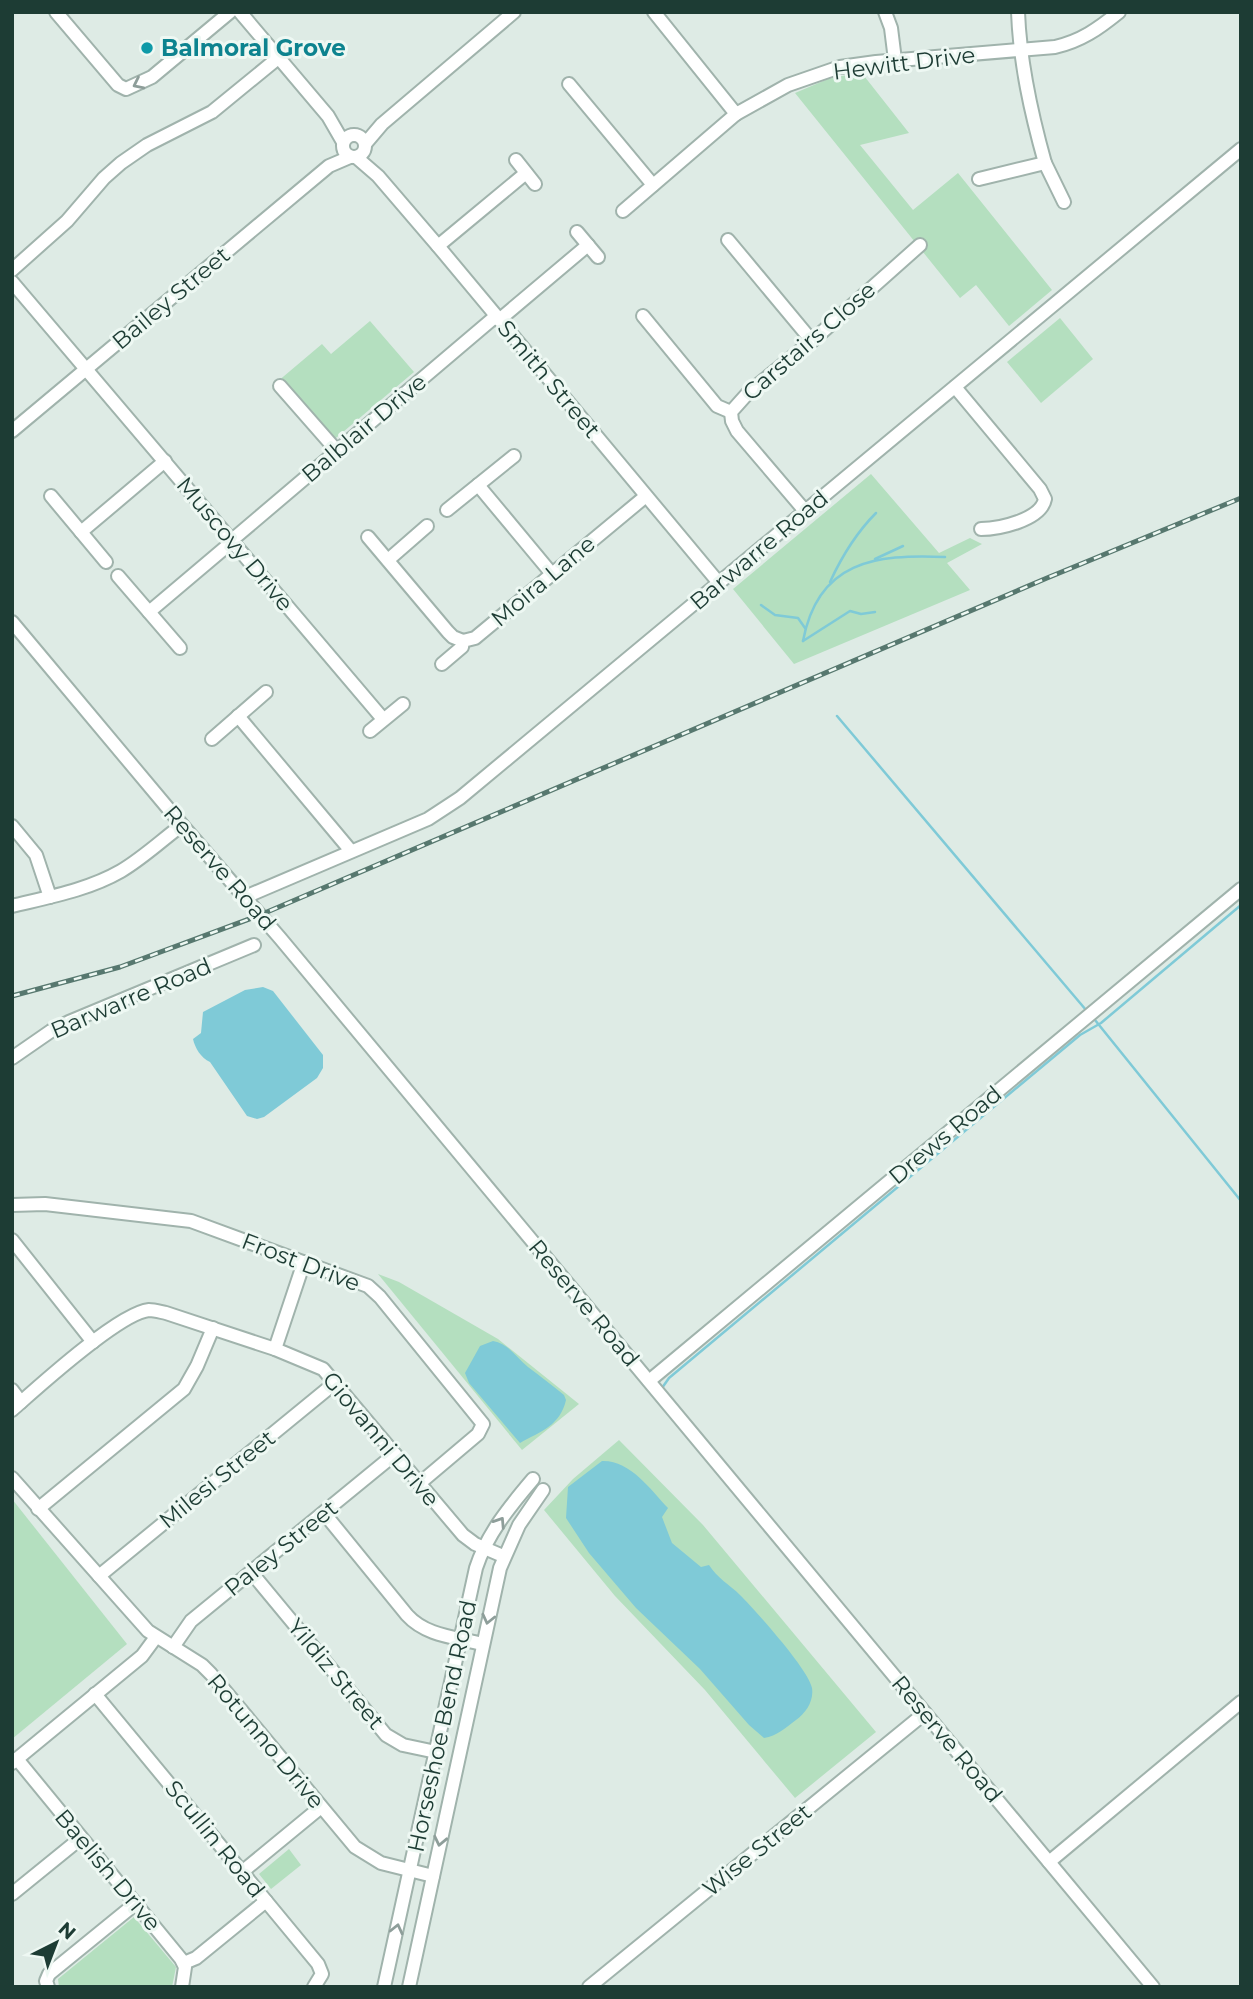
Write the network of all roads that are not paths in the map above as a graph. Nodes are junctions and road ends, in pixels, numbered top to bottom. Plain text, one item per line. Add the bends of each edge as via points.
1 (56, 12) edge
2 (230, 12) edge
3 (240, 12) edge
4 (514, 12) edge
5 (654, 12) edge
6 (885, 12) edge
7 (1018, 12) edge
8 (1119, 12) edge
9 (1019, 50) junction
10 (278, 58) junction
11 (895, 60) junction
12 (569, 84) dead end
13 (736, 114) junction
14 (354, 146) junction
15 (1241, 149) edge
16 (516, 160) dead end
17 (1045, 163) junction
18 (526, 173) junction
19 (979, 179) dead end
20 (535, 184) dead end
21 (653, 185) junction
22 (1064, 202) dead end
23 (623, 211) dead end
24 (576, 232) dead end
25 (728, 240) dead end
26 (920, 245) dead end
27 (438, 246) junction
28 (588, 246) junction
29 (598, 257) dead end
30 (12, 270) edge
31 (12, 282) edge
32 (643, 316) dead end
33 (498, 318) junction
34 (812, 341) junction
35 (86, 369) junction
36 (280, 386) dead end
37 (955, 387) junction
38 (731, 412) junction
39 (12, 430) edge
40 (337, 451) junction
41 (514, 456) dead end
42 (165, 461) junction
43 (478, 485) junction
44 (51, 496) dead end
45 (646, 496) junction
46 (447, 510) dead end
47 (805, 511) junction
48 (427, 526) dead end
49 (981, 529) dead end
50 (81, 532) junction
51 (368, 537) dead end
52 (233, 540) junction
53 (387, 560) junction
54 (106, 562) dead end
55 (552, 574) junction
56 (118, 576) dead end
57 (719, 583) junction
58 (149, 612) junction
59 (12, 622) edge
60 (463, 641) junction
61 (180, 648) dead end
62 (442, 664) dead end
63 (266, 692) dead end
64 (403, 704) dead end
65 (238, 716) junction
66 (383, 719) junction
67 (370, 731) dead end
68 (212, 739) dead end
69 (182, 825) junction
70 (12, 826) edge
71 (351, 851) junction
72 (1241, 889) edge
73 (50, 897) junction
74 (245, 897) junction
75 (12, 906) edge
76 (254, 945) dead end
77 (12, 1058) edge
78 (12, 1205) edge
79 (12, 1240) edge
80 (304, 1262) junction
81 (213, 1328) junction
82 (93, 1342) junction
83 (275, 1349) junction
84 (649, 1381) junction
85 (337, 1382) junction
86 (12, 1390) edge
87 (17, 1406) edge
88 (395, 1454) junction
89 (12, 1478) edge
90 (533, 1479) dead end
91 (420, 1483) junction
92 (543, 1490) dead end
93 (38, 1509) junction
94 (324, 1513) junction
95 (484, 1549) junction
96 (503, 1556) junction
97 (251, 1572) junction
98 (99, 1576) junction
99 (156, 1637) junction
100 (461, 1639) junction
101 (482, 1644) junction
102 (173, 1647) junction
103 (95, 1694) junction
104 (1241, 1702) edge
105 (925, 1713) junction
106 (436, 1752) junction
107 (15, 1761) edge
108 (321, 1807) junction
109 (81, 1838) junction
110 (1049, 1861) junction
111 (411, 1871) junction
112 (242, 1872) junction
113 (433, 1876) junction
114 (12, 1894) edge
115 (266, 1901) junction
116 (135, 1904) junction
117 (184, 1963) junction
118 (48, 1987) edge
119 (182, 1987) edge
120 (314, 1987) edge
121 (384, 1987) edge
122 (409, 1987) edge
123 (589, 1987) edge
124 (1153, 1987) edge

2 -> 1 street via 152,77 126,89
3 - 10 street
4 - 14 street, Bailey Street
5 - 13 street
6 - 11 street
7 - 9 street
8 - 9 street, Hewitt Drive via 1080,40
9 - 11 street, Hewitt Drive
9 - 17 street
10 - 14 street
10 - 30 street via 212,112 121,163 67,221
11 - 13 street, Hewitt Drive via 839,67 803,78
12 - 21 street
13 - 21 street, Hewitt Drive
14 - 27 street, Smith Street
14 - 35 street, Bailey Street
15 - 37 street, Barwarre Road
16 - 18 street
17 - 19 street
17 - 22 street
18 - 20 street
18 - 27 street
21 - 23 street, Hewitt Drive
24 - 28 street
25 - 34 street
26 - 34 street, Carstairs Close
27 - 33 street, Smith Street
28 - 29 street
28 - 33 street, Balblair Drive
31 - 35 street, Muscovy Drive
32 - 38 street via 717,406
33 - 40 street, Balblair Drive
33 - 45 street, Smith Street
34 - 38 street, Carstairs Close
35 - 39 street, Bailey Street
35 - 42 street, Muscovy Drive
36 - 40 street
37 - 47 street, Barwarre Road
37 - 49 street via 1045,499 1034,514 1001,527
38 - 47 street, Carstairs Close via 737,431
40 - 52 street, Balblair Drive
41 - 43 street
42 - 50 street
42 - 52 street, Muscovy Drive
43 - 46 street
43 - 55 street
44 - 50 street
45 - 55 street, Moira Lane
45 - 57 street, Smith Street
47 - 57 street, Barwarre Road
48 - 53 street
50 - 54 street
51 - 53 street
52 - 58 street, Balblair Drive
52 - 66 street, Muscovy Drive
53 - 60 street via 448,632
55 - 60 street, Moira Lane via 475,638
56 - 58 street
57 - 71 street, Barwarre Road via 460,798 428,819
58 - 61 street
59 - 69 street, Reserve Road
60 - 62 street, Moira Lane
63 - 65 street
64 - 66 street
65 - 68 street
65 - 71 street
66 - 67 street
69 - 73 street via 122,870
69 - 74 street, Reserve Road
70 - 73 street via 36,855
71 - 74 street, Barwarre Road
72 - 84 street, Drews Road
73 - 75 street
74 - 84 street, Reserve Road
76 - 77 street, Barwarre Road via 68,1022
78 - 80 street, Frost Drive via 45,1204 183,1219
79 - 82 street
80 - 83 street
80 - 91 street, Frost Drive via 373,1290 482,1421 478,1434
81 - 82 street, Giovanni Drive via 149,1310 126,1319
81 - 83 street, Giovanni Drive
81 - 93 street via 184,1388
82 - 87 street, Giovanni Drive
83 - 85 street, Giovanni Drive via 315,1364
84 - 105 street, Reserve Road
85 - 88 street, Giovanni Drive
85 - 98 street, Milesi Street
86 - 87 street
88 - 91 street, Giovanni Drive
88 - 94 street, Paley Street
89 - 93 street, Rotunno Drive
95 -> 90 street, Horseshoe Bend Road
91 - 95 street, Giovanni Drive via 463,1535
92 - 96 street, Horseshoe Bend Road
93 - 98 street, Rotunno Drive
94 - 97 street, Paley Street
94 - 100 street via 416,1625
95 - 96 street, Giovanni Drive
95 - 100 street, Horseshoe Bend Road
96 -> 101 street, Horseshoe Bend Road
97 - 102 street, Paley Street via 191,1621
97 - 106 street, Yildiz Street via 386,1735 403,1745
98 - 99 street, Rotunno Drive
99 - 102 street, Rotunno Drive
99 - 103 street via 142,1657
100 - 101 street
100 - 106 street, Horseshoe Bend Road
101 -> 113 street, Horseshoe Bend Road
102 - 108 street, Rotunno Drive via 211,1674
103 - 107 street
103 - 112 street, Scullin Road
104 - 110 street
105 - 110 street, Reserve Road
105 - 123 street, Wise Street
106 - 111 street, Horseshoe Bend Road
107 - 109 street, Baelish Drive
108 - 111 street, Rotunno Drive via 364,1854
108 - 112 street
109 - 114 street
109 - 116 street, Baelish Drive
110 - 124 street, Reserve Road
111 - 113 street, Rotunno Drive
121 -> 111 street, Horseshoe Bend Road
112 - 115 street, Scullin Road
113 - 122 street, Horseshoe Bend Road
115 - 117 street
115 - 120 street, Scullin Road via 320,1966 321,1978
116 - 117 street, Baelish Drive
116 - 118 street via 49,1974
117 - 119 street

